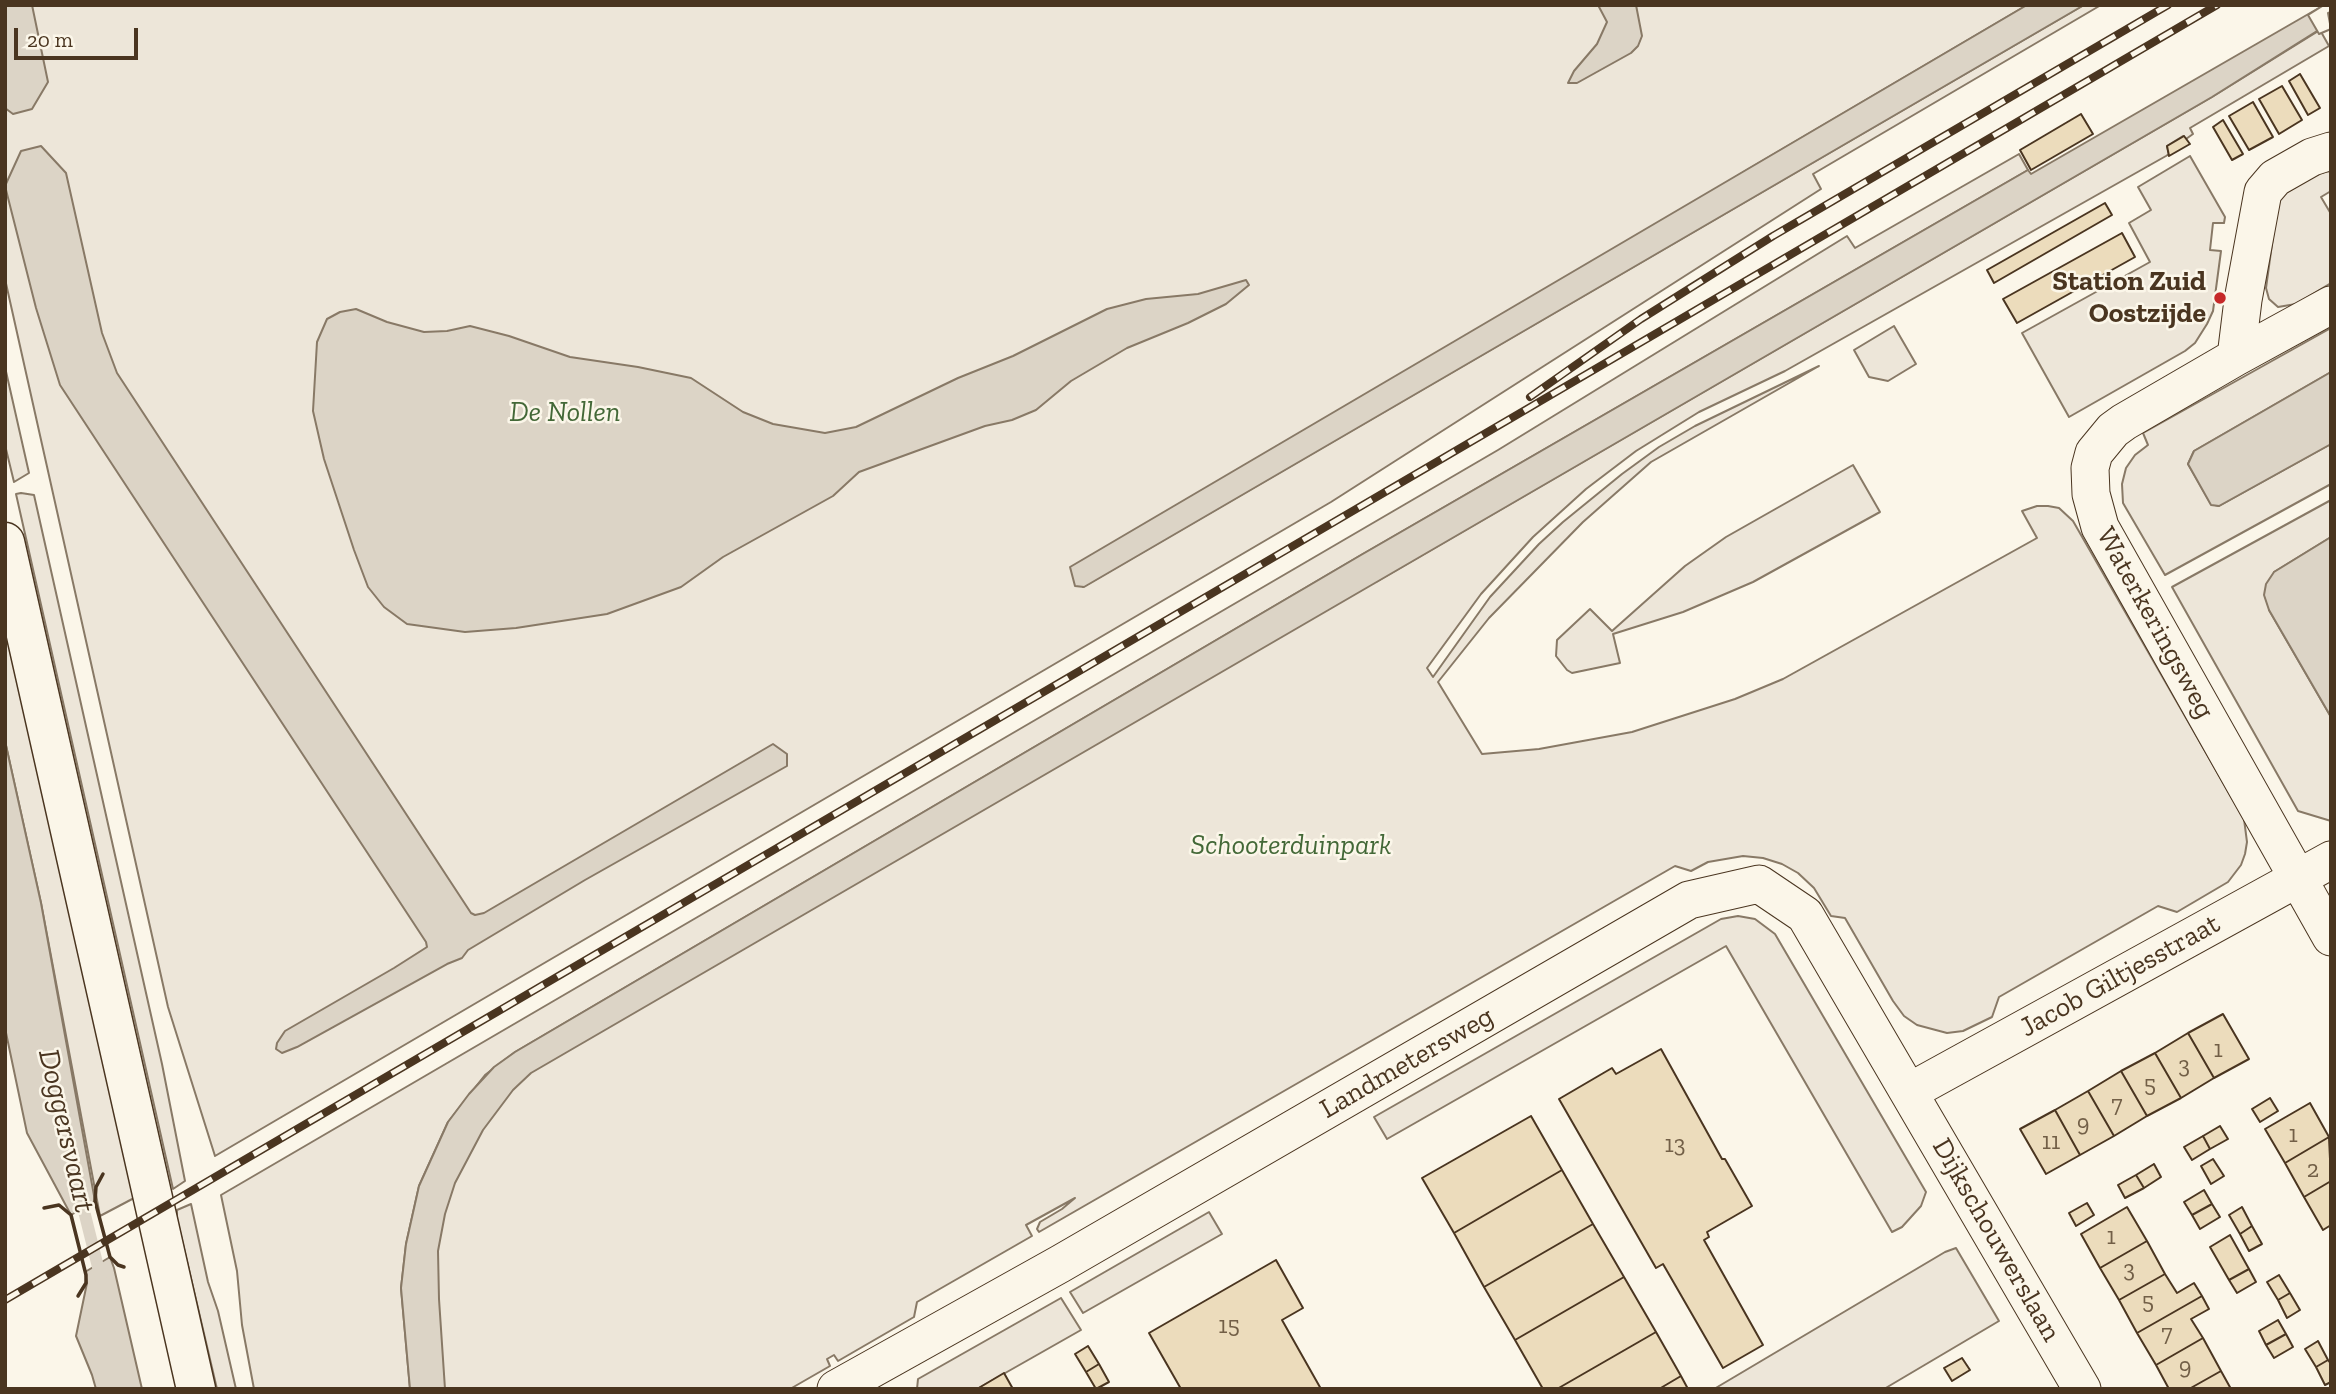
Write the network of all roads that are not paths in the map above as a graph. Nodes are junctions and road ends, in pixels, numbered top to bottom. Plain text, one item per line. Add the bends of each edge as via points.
1 (2331, 151) edge
2 (2331, 305) edge
3 (2236, 357) junction
4 (5, 542) edge
5 (2331, 860) edge
6 (2298, 878) junction
7 (2331, 937) edge
8 (1909, 1092) junction
9 (857, 1384) edge
10 (196, 1389) edge
11 (2082, 1389) edge

1 - 3 street via 2275,178 2263,192
2 - 3 street, Waterkeringsweg
3 - 6 street, Waterkeringsweg via 2113,430 2094,453 2091,494 2100,527
4 - 10 street
5 - 6 street, Jacob Giltjesstraat
6 - 7 street, Waterkeringsweg
6 - 8 street, Jacob Giltjesstraat
8 - 9 street, Landmetersweg via 1805,915 1759,884 1689,900
8 - 11 street, Dijkschouwerslaan

